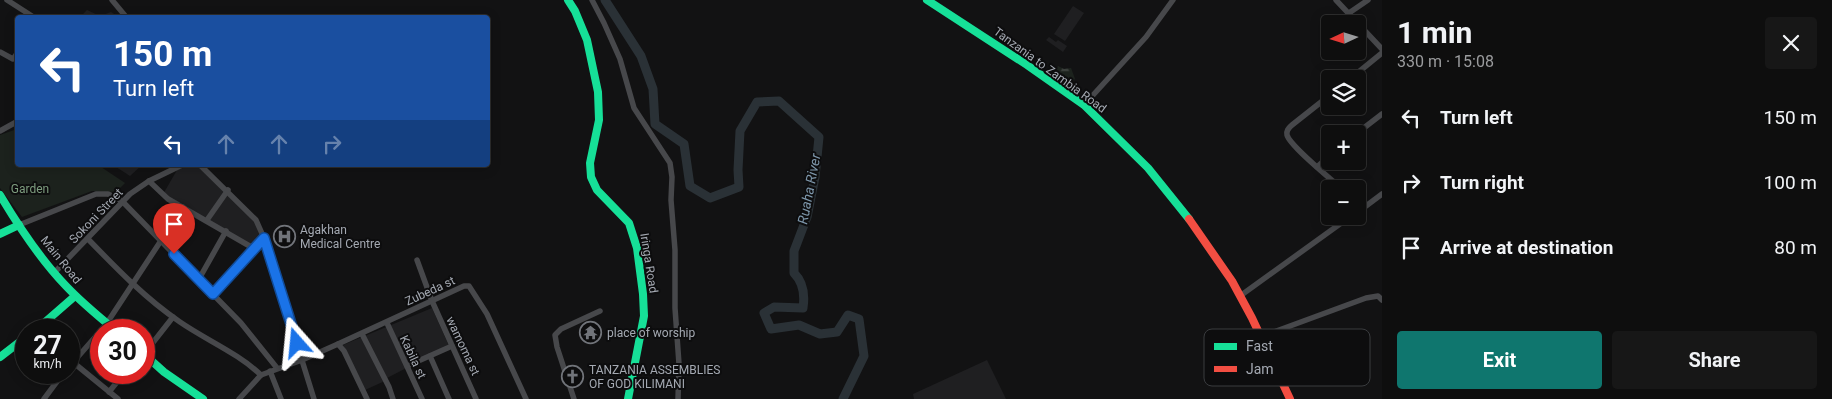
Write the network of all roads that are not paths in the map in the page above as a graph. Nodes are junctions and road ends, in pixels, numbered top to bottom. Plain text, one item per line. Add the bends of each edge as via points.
1 (7, 0) edge
2 (112, 0) edge
3 (568, 0) edge
4 (592, 0) edge
5 (927, 0) edge
6 (1173, 0) edge
7 (1336, 0) edge
8 (1368, 0) edge
9 (1349, 13) junction
10 (30, 15) edge
11 (124, 15) edge
12 (1382, 49) edge
13 (0, 52) edge
14 (1382, 53) edge
15 (15, 56) edge
16 (1361, 70) edge
17 (1321, 102) edge
18 (1084, 105) junction
19 (1382, 114) edge
20 (15, 123) edge
21 (1366, 126) edge
22 (0, 131) edge
23 (1321, 163) edge
24 (178, 167) edge
25 (202, 167) edge
26 (1317, 167) junction
27 (1332, 180) edge
28 (149, 182) junction
29 (228, 190) junction
30 (1382, 194) edge
31 (0, 195) edge
32 (122, 200) junction
33 (0, 206) edge
34 (1366, 206) edge
35 (183, 207) junction
36 (207, 220) junction
37 (1339, 225) edge
38 (16, 226) junction
39 (226, 231) junction
40 (0, 234) edge
41 (264, 238) junction
42 (88, 239) junction
43 (162, 241) junction
44 (253, 248) junction
45 (417, 260) dead end
46 (55, 272) junction
47 (199, 279) junction
48 (133, 285) junction
49 (213, 294) junction
50 (1240, 296) junction
51 (73, 298) junction
52 (1382, 300) edge
53 (432, 301) junction
54 (600, 311) dead end
55 (173, 317) junction
56 (49, 319) edge
57 (96, 319) edge
58 (110, 319) edge
59 (387, 323) junction
60 (1256, 329) edge
61 (1282, 329) edge
62 (362, 334) junction
63 (155, 340) edge
64 (90, 342) edge
65 (338, 344) junction
66 (15, 345) edge
67 (452, 346) junction
68 (80, 353) edge
69 (430, 356) junction
70 (0, 357) edge
71 (302, 360) junction
72 (155, 364) edge
73 (407, 366) junction
74 (277, 368) junction
75 (80, 370) edge
76 (155, 370) edge
77 (270, 371) junction
78 (261, 375) junction
79 (55, 384) edge
80 (115, 384) edge
81 (1284, 386) edge
82 (109, 392) junction
83 (44, 399) edge
84 (118, 399) edge
85 (193, 399) edge
86 (203, 399) edge
87 (239, 399) edge
88 (281, 399) edge
89 (314, 399) edge
90 (367, 399) edge
91 (394, 399) edge
92 (422, 399) edge
93 (449, 399) edge
94 (476, 399) edge
95 (526, 399) edge
96 (574, 399) edge
97 (628, 399) edge
98 (678, 399) edge
99 (1290, 399) edge

1 - 10 street
2 - 11 street
3 - 97 main road, Iringa Road via 586,33 597,91 599,120 590,177 633,230 638,256 644,310
4 - 98 street via 620,60 634,108 670,163 676,250
5 - 18 main road, Tanzania to Zambia Road
6 - 18 street via 1146,37
7 - 9 street
8 - 9 street
9 - 12 street
13 - 15 street via 13,58
14 - 16 street
17 - 26 street via 1292,124 1287,132 1290,141
18 - 50 main road, Tanzania to Zambia Road via 1125,144 1183,210
19 - 21 street
20 - 22 street
23 - 26 street
24 - 28 street, Sokoni Street
25 - 29 street
26 - 27 street
28 - 32 street, Sokoni Street
28 - 35 street
29 - 36 street
29 - 41 street via 256,220
30 - 34 street
31 - 38 main road, Main Road
32 - 38 street via 108,194 96,194
32 - 42 street, Sokoni Street
32 - 43 street
33 - 38 main road
35 - 36 street
35 - 43 street
36 - 39 street
37 - 50 street
38 - 40 main road
38 - 46 main road, Main Road
38 - 51 main road via 51,278
39 - 44 street
39 - 47 street
41 - 44 street
41 - 71 street
42 - 46 street, Sokoni Street
42 - 48 street
43 - 47 street
43 - 48 street
44 - 49 street
45 - 53 street, wamoma st
46 - 51 main road, Main Road
47 - 49 street
48 - 55 street
48 - 58 street
49 - 74 street
50 - 60 main road, Tanzania to Zambia Road
51 - 56 main road
51 - 57 main road, Main Road
52 - 61 street via 1378,296 1366,298
53 - 59 street, Zubeda st
53 - 67 street, wamoma st
53 - 95 street, Zubeda st via 464,286 472,288
54 - 96 street via 555,334
55 - 63 street
55 - 78 street
59 - 62 street, Zubeda st
59 - 73 street, Kabila st
62 - 65 street, Zubeda st
62 - 91 street
64 - 68 street
65 - 71 street, Zubeda st
65 - 90 street
66 - 70 main road
67 - 69 street
67 - 94 street, wamoma st
69 - 73 street
69 - 93 street
71 - 74 street, Zubeda st
71 - 89 street
72 - 86 main road
73 - 92 street, Kabila st
74 - 77 street, Zubeda st
75 - 82 street
76 - 85 main road
77 - 78 street, Zubeda st
77 - 88 street
78 - 87 street
79 - 83 street
80 - 82 street
81 - 99 main road, Tanzania to Zambia Road
82 - 84 street

